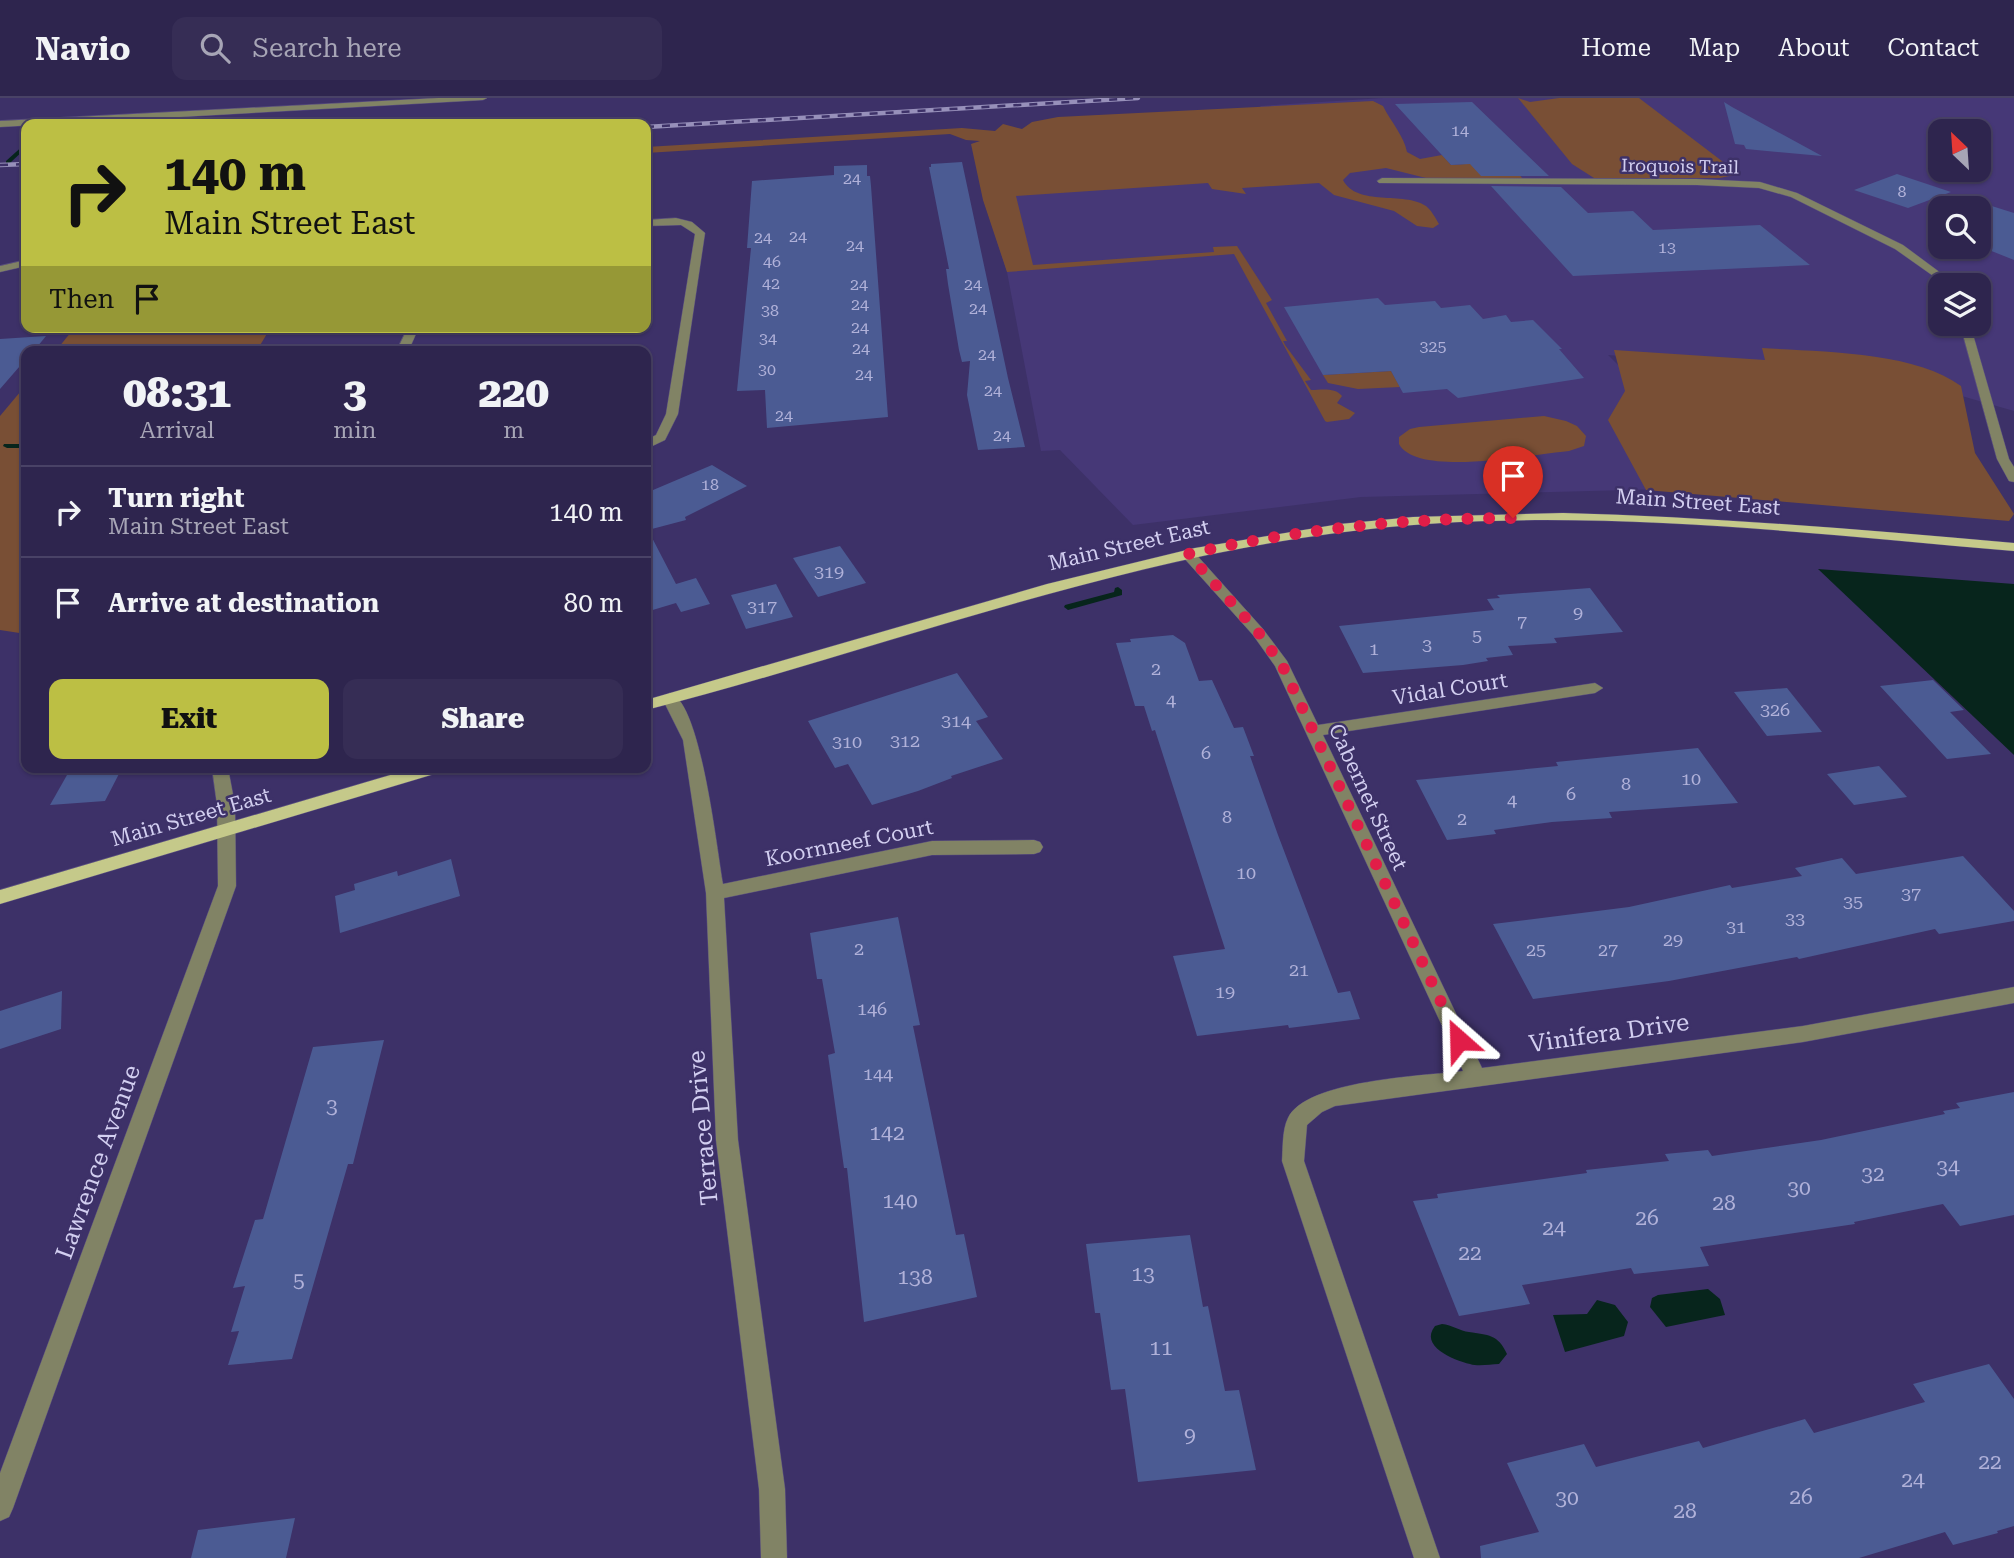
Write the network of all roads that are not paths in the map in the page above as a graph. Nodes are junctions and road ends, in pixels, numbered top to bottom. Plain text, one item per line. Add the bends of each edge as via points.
1 (483, 98) edge
2 (93, 119) edge
3 (21, 123) edge
4 (0, 124) edge
5 (1382, 181) dead end
6 (651, 223) edge
7 (21, 264) edge
8 (0, 268) edge
9 (1935, 273) edge
10 (1968, 336) edge
11 (651, 442) edge
12 (2014, 478) edge
13 (2014, 547) edge
14 (1188, 554) junction
15 (1595, 688) dead end
16 (670, 698) junction
17 (651, 704) edge
18 (1312, 731) junction
19 (221, 773) edge
20 (418, 773) edge
21 (226, 830) junction
22 (1034, 847) dead end
23 (715, 893) junction
24 (0, 897) edge
25 (2014, 995) edge
26 (1477, 1079) junction
27 (0, 1508) edge
28 (774, 1558) edge
29 (1427, 1558) edge

1 - 2 street
3 - 4 street
5 - 9 street, Iroquois Trail via 1760,185 1794,195 1899,247
6 - 11 street via 680,221 693,224 700,233 672,414 661,437
7 - 8 street
10 - 12 street via 2003,459
13 - 14 main road, Main Street East via 1616,518 1488,518 1410,521
14 - 16 main road, Main Street East via 965,610
14 - 18 street, Cabernet Street via 1282,665
15 - 18 street, Vidal Court
16 - 17 main road, Main Street East
16 - 23 street, Terrace Drive via 691,740
18 - 26 street, Cabernet Street
19 - 21 street, Lawrence Avenue
20 - 21 main road, Main Street East
21 - 24 main road, Main Street East
21 - 27 street, Lawrence Avenue via 227,886
22 - 23 street, Koornneef Court via 932,848
23 - 28 street, Terrace Drive via 727,1140 772,1489
25 - 26 street, Vinifera Drive via 1803,1034
26 - 29 street, Vinifera Drive via 1333,1097 1297,1121 1293,1161

